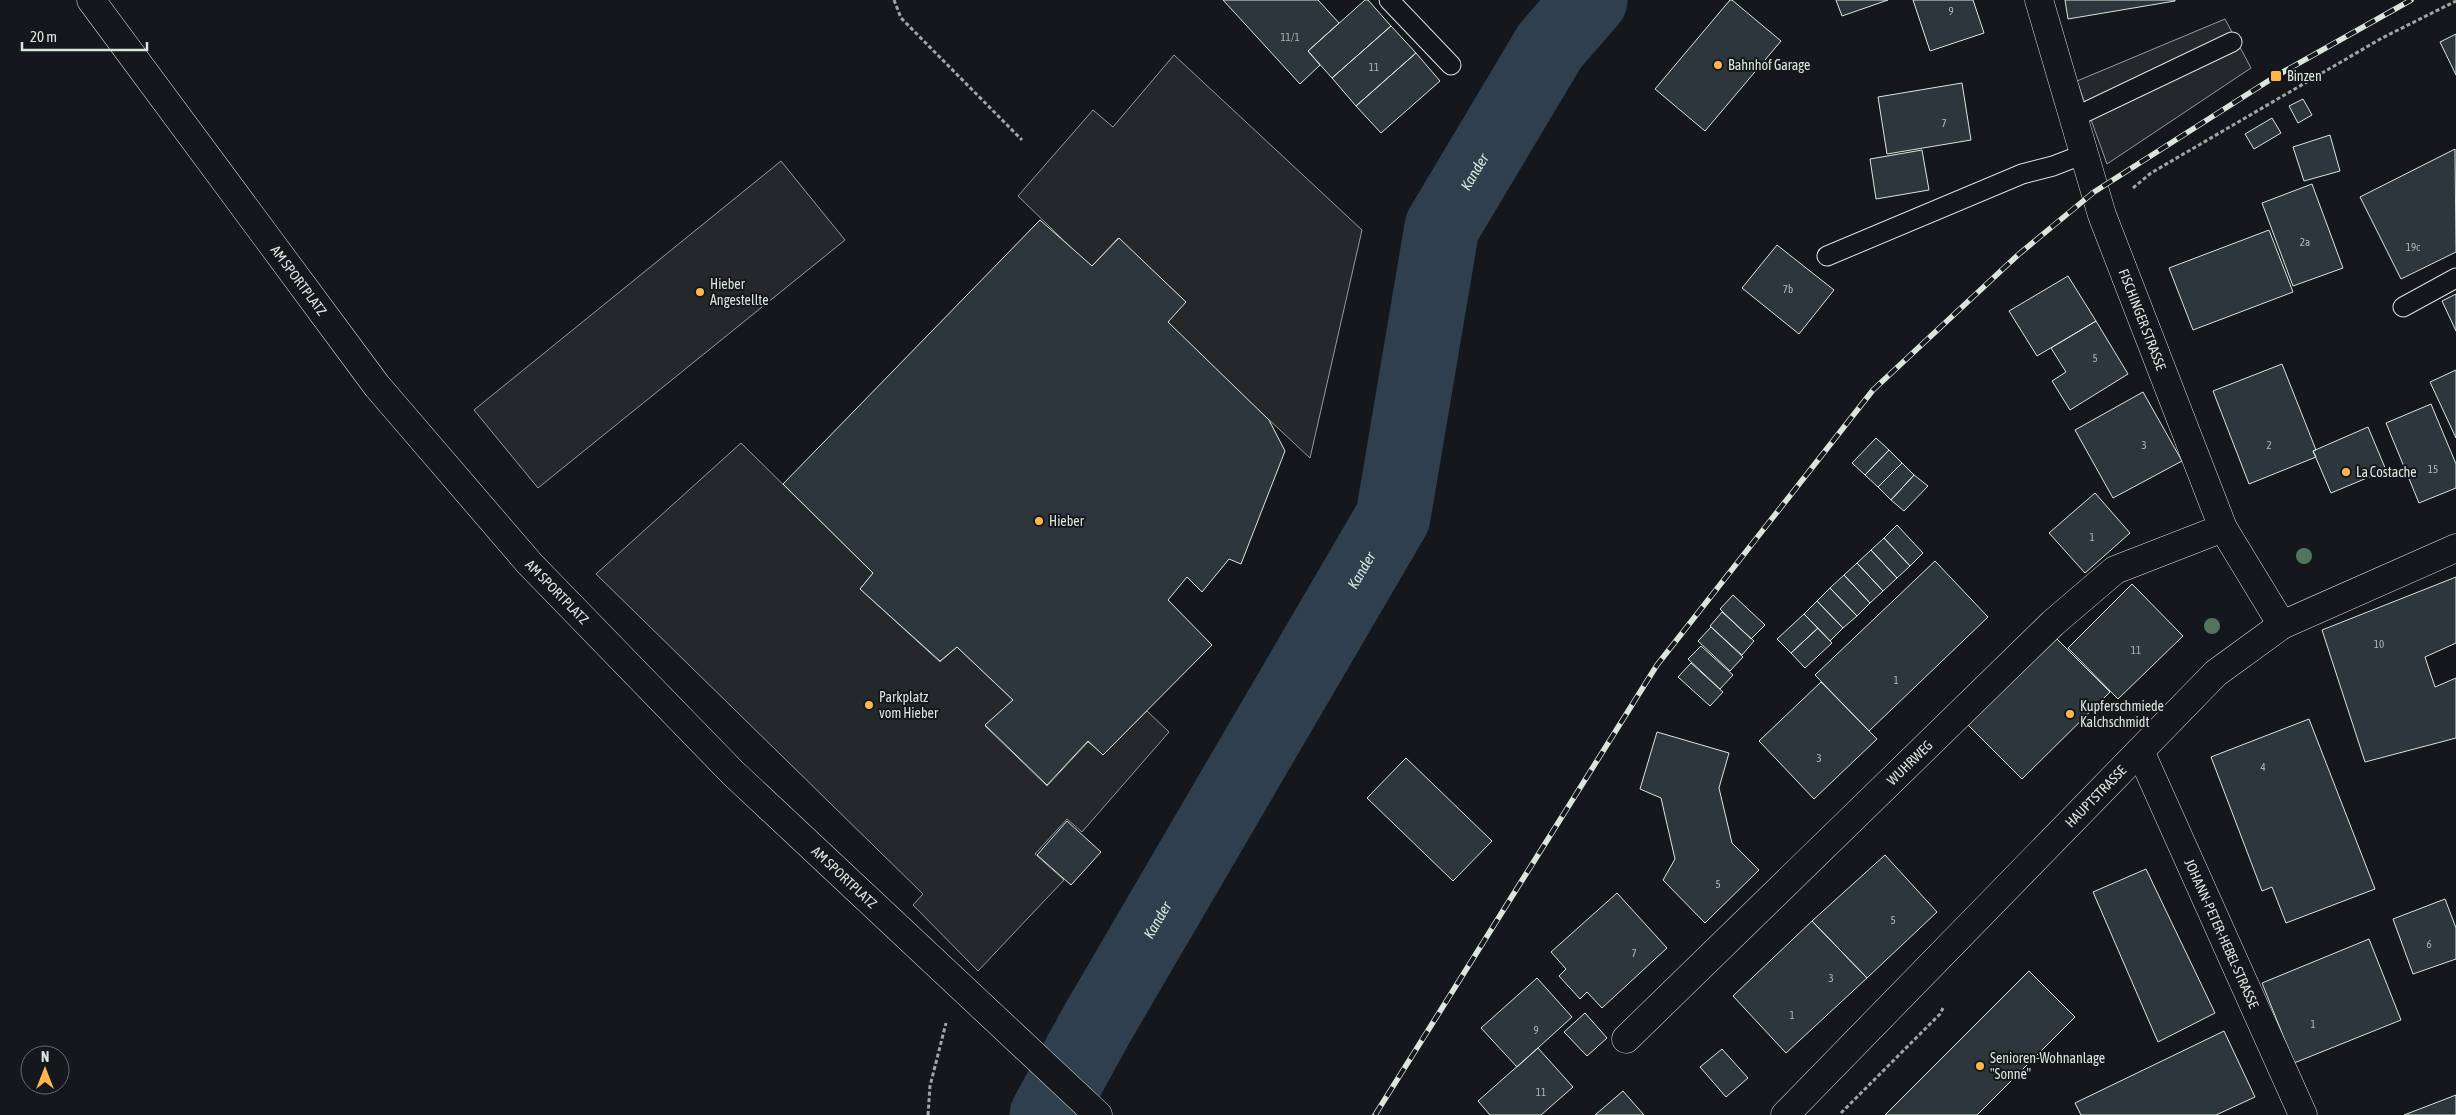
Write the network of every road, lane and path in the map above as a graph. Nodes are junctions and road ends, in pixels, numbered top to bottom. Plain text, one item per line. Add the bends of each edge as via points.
1 (92, 0) edge
2 (894, 0) edge
3 (1389, 0) edge
4 (2039, 0) edge
5 (2456, 1) edge
6 (2232, 42) dead end
7 (1451, 65) dead end
8 (2073, 118) junction
9 (1022, 140) dead end
10 (2084, 154) junction
11 (2102, 215) junction
12 (1827, 256) dead end
13 (2456, 278) edge
14 (2403, 307) dead end
15 (2223, 528) junction
16 (2456, 548) edge
17 (2282, 625) junction
18 (2140, 751) junction
19 (958, 984) junction
20 (1626, 1039) dead end
21 (928, 1115) edge
22 (1098, 1115) edge
23 (1785, 1115) edge
24 (2303, 1115) edge

1 - 19 street, AM SPORTPLATZ via 376,386 530,564 733,773
2 - 9 path via 901,18
3 - 7 lane
4 - 8 street, FISCHINGER STRASSE
5 - 11 path via 2382,38 2151,173
6 - 8 lane
8 - 10 street, FISCHINGER STRASSE
10 - 11 street, FISCHINGER STRASSE
10 - 12 lane via 2022,174
11 - 15 street, FISCHINGER STRASSE
13 - 14 lane
15 - 17 street, FISCHINGER STRASSE
15 - 20 street, WUHRWEG via 2114,570 2053,623
16 - 17 street, HAUPTSTRASSE
17 - 18 street, HAUPTSTRASSE via 2216,673
18 - 23 street, HAUPTSTRASSE
18 - 24 street, JOHANN-PETER-HEBEL-STRASSE
19 - 21 path via 930,1086
19 - 22 street, AM SPORTPLATZ

